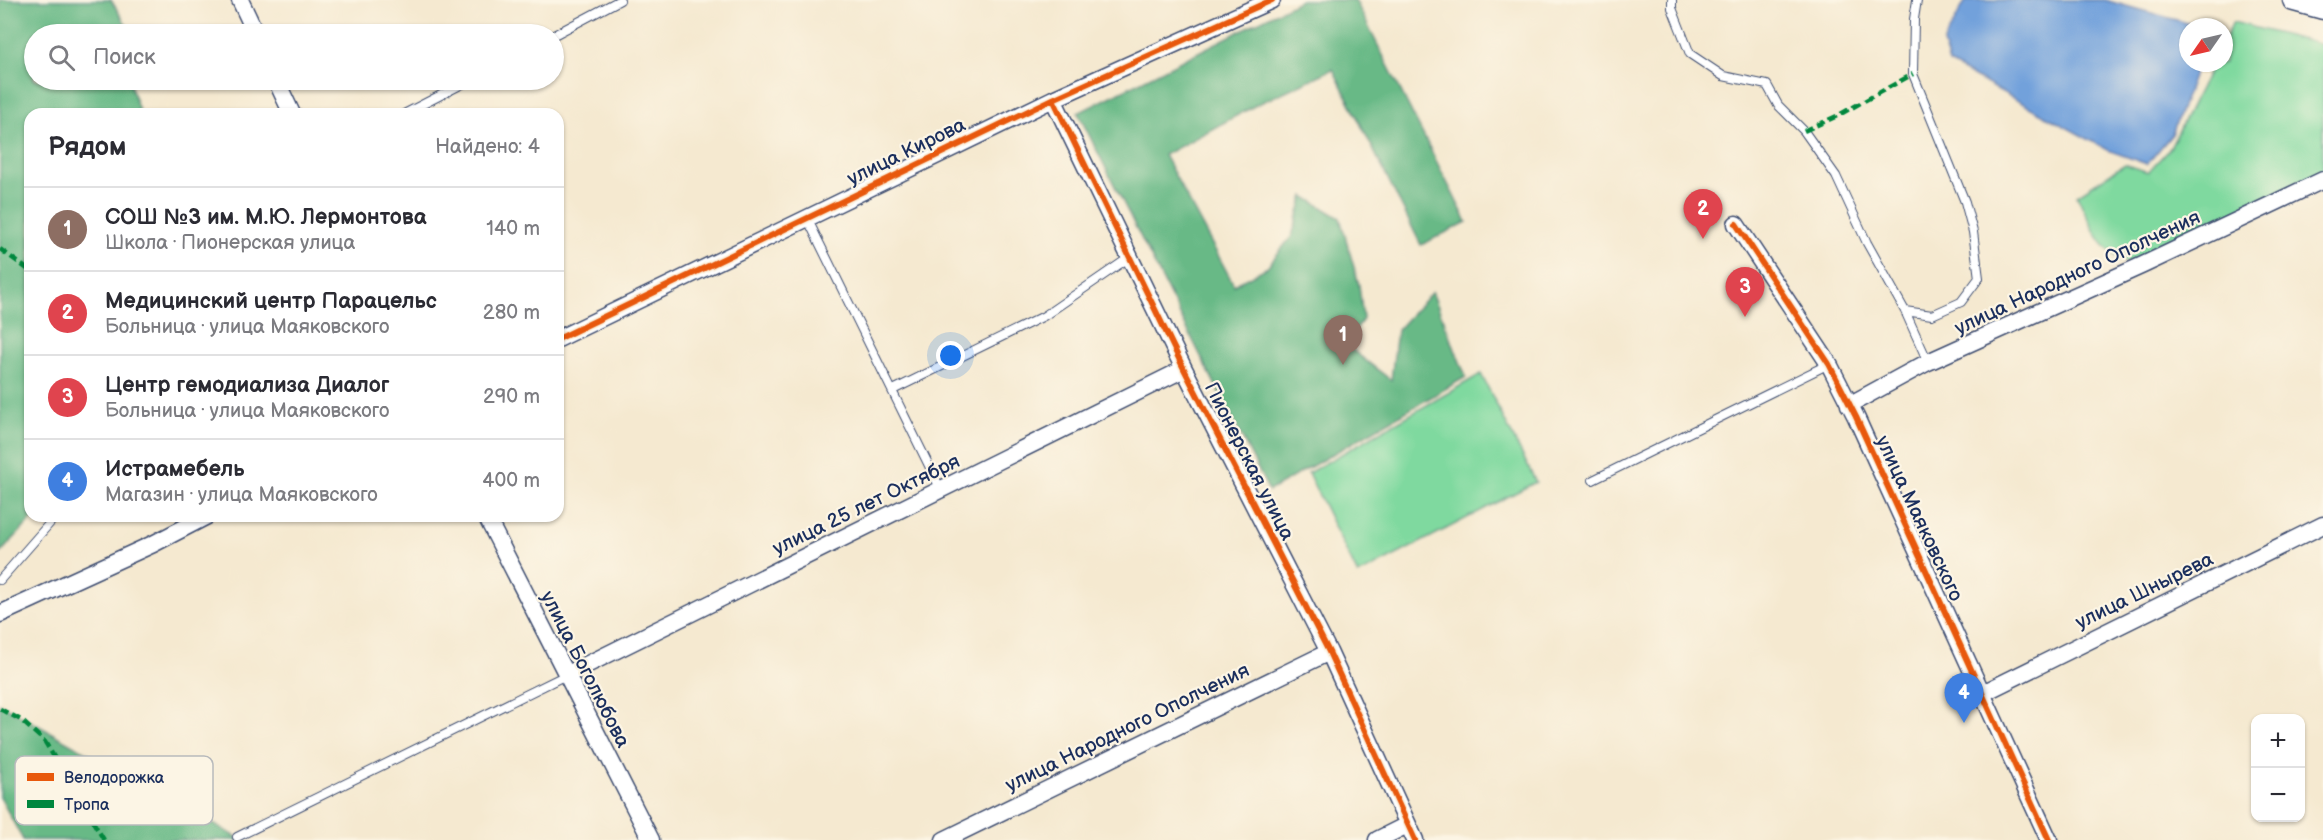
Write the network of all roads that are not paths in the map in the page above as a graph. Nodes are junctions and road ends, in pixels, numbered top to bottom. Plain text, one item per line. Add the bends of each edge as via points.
1 (240, 0) edge
2 (620, 0) edge
3 (1272, 0) edge
4 (1672, 0) edge
5 (1917, 0) edge
6 (2294, 0) edge
7 (2323, 8) edge
8 (251, 24) edge
9 (564, 30) edge
10 (281, 90) edge
11 (451, 90) edge
12 (1053, 99) junction
13 (289, 108) edge
14 (416, 108) edge
15 (2323, 180) edge
16 (807, 218) junction
17 (1736, 224) dead end
18 (1130, 257) junction
19 (1905, 311) junction
20 (564, 336) edge
21 (1928, 362) junction
22 (1829, 364) junction
23 (1184, 369) junction
24 (893, 390) junction
25 (1849, 405) junction
26 (1593, 480) dead end
27 (941, 490) junction
28 (51, 522) edge
29 (195, 522) edge
30 (489, 522) edge
31 (2323, 525) edge
32 (0, 580) edge
33 (0, 614) edge
34 (1329, 652) junction
35 (566, 675) junction
36 (1983, 693) junction
37 (1407, 825) junction
38 (237, 837) dead end
39 (651, 840) edge
40 (944, 840) edge
41 (1377, 840) edge
42 (1415, 840) edge
43 (2049, 840) edge

1 - 8 street
2 - 9 lane
3 - 12 street, улица Кирова
4 - 19 lane via 1690,54 1723,76 1767,85 1778,105 1804,131 1836,176
5 - 19 lane via 1913,74 1965,202 1978,278 1961,302 1932,315
6 - 7 main road
10 - 13 street
11 - 14 lane
12 - 16 street, улица Кирова
12 - 18 street, Пионерская улица
15 - 21 street, улица Народного Ополчения
16 - 20 street, улица Кирова
16 - 24 lane
17 - 22 street, улица Маяковского
18 - 23 street, Пионерская улица
18 - 24 lane via 1044,316
19 - 21 lane
21 - 25 street, улица Народного Ополчения
22 - 25 street, улица Маяковского
22 - 26 lane
23 - 27 street, улица 25 лет Октября
23 - 34 street, Пионерская улица
24 - 27 lane
25 - 36 street, улица Маяковского
27 - 35 street, улица 25 лет Октября
28 - 32 lane
29 - 33 street
30 - 35 street, улица Боголюбова
31 - 36 street, улица Шнырева
34 - 37 street, Пионерская улица
34 - 40 street, улица Народного Ополчения
35 - 38 lane
35 - 39 street, улица Боголюбова
36 - 43 street, улица Маяковского
37 - 41 street
37 - 42 street, Пионерская улица

